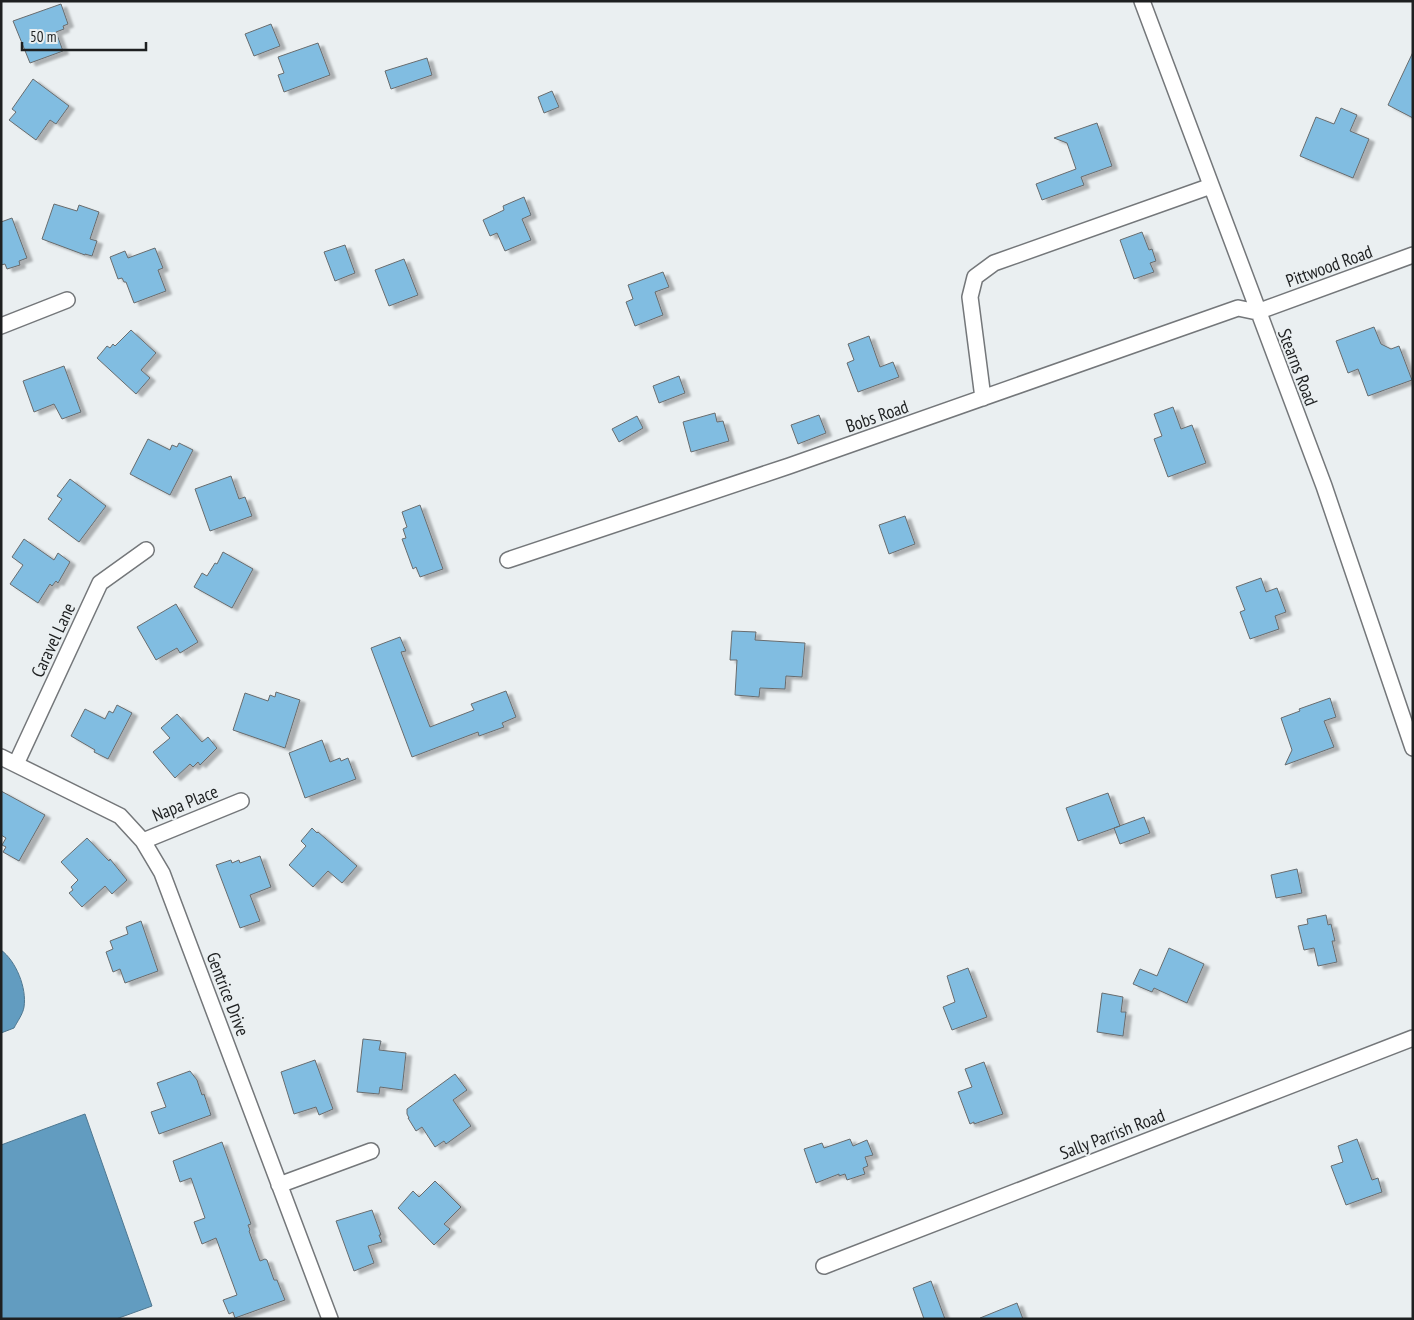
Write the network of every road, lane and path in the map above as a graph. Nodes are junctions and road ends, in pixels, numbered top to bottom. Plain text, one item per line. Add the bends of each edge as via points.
1 (1142, 1) edge
2 (1211, 186) junction
3 (1413, 255) edge
4 (66, 300) dead end
5 (1257, 312) junction
6 (1, 326) edge
7 (983, 398) junction
8 (146, 550) dead end
9 (508, 560) dead end
10 (1413, 748) edge
11 (1, 757) edge
12 (16, 764) junction
13 (241, 801) dead end
14 (143, 840) junction
15 (1413, 1038) edge
16 (371, 1151) dead end
17 (279, 1185) junction
18 (824, 1266) dead end
19 (330, 1319) edge

1 - 2 street, Stearns Road
2 - 5 street, Stearns Road
2 - 7 street via 994,263 975,277 970,297
3 - 5 street, Pittwood Road
4 - 6 street
5 - 7 street, Bobs Road via 1238,308
5 - 10 street, Stearns Road via 1324,486
7 - 9 street, Bobs Road
8 - 12 street, Caravel Lane via 100,583
11 - 12 street, Gentrice Drive
12 - 14 street, Gentrice Drive via 120,816
13 - 14 street, Napa Place
14 - 17 street, Gentrice Drive via 162,873
15 - 18 street, Sally Parrish Road
16 - 17 street
17 - 19 street, Gentrice Drive

